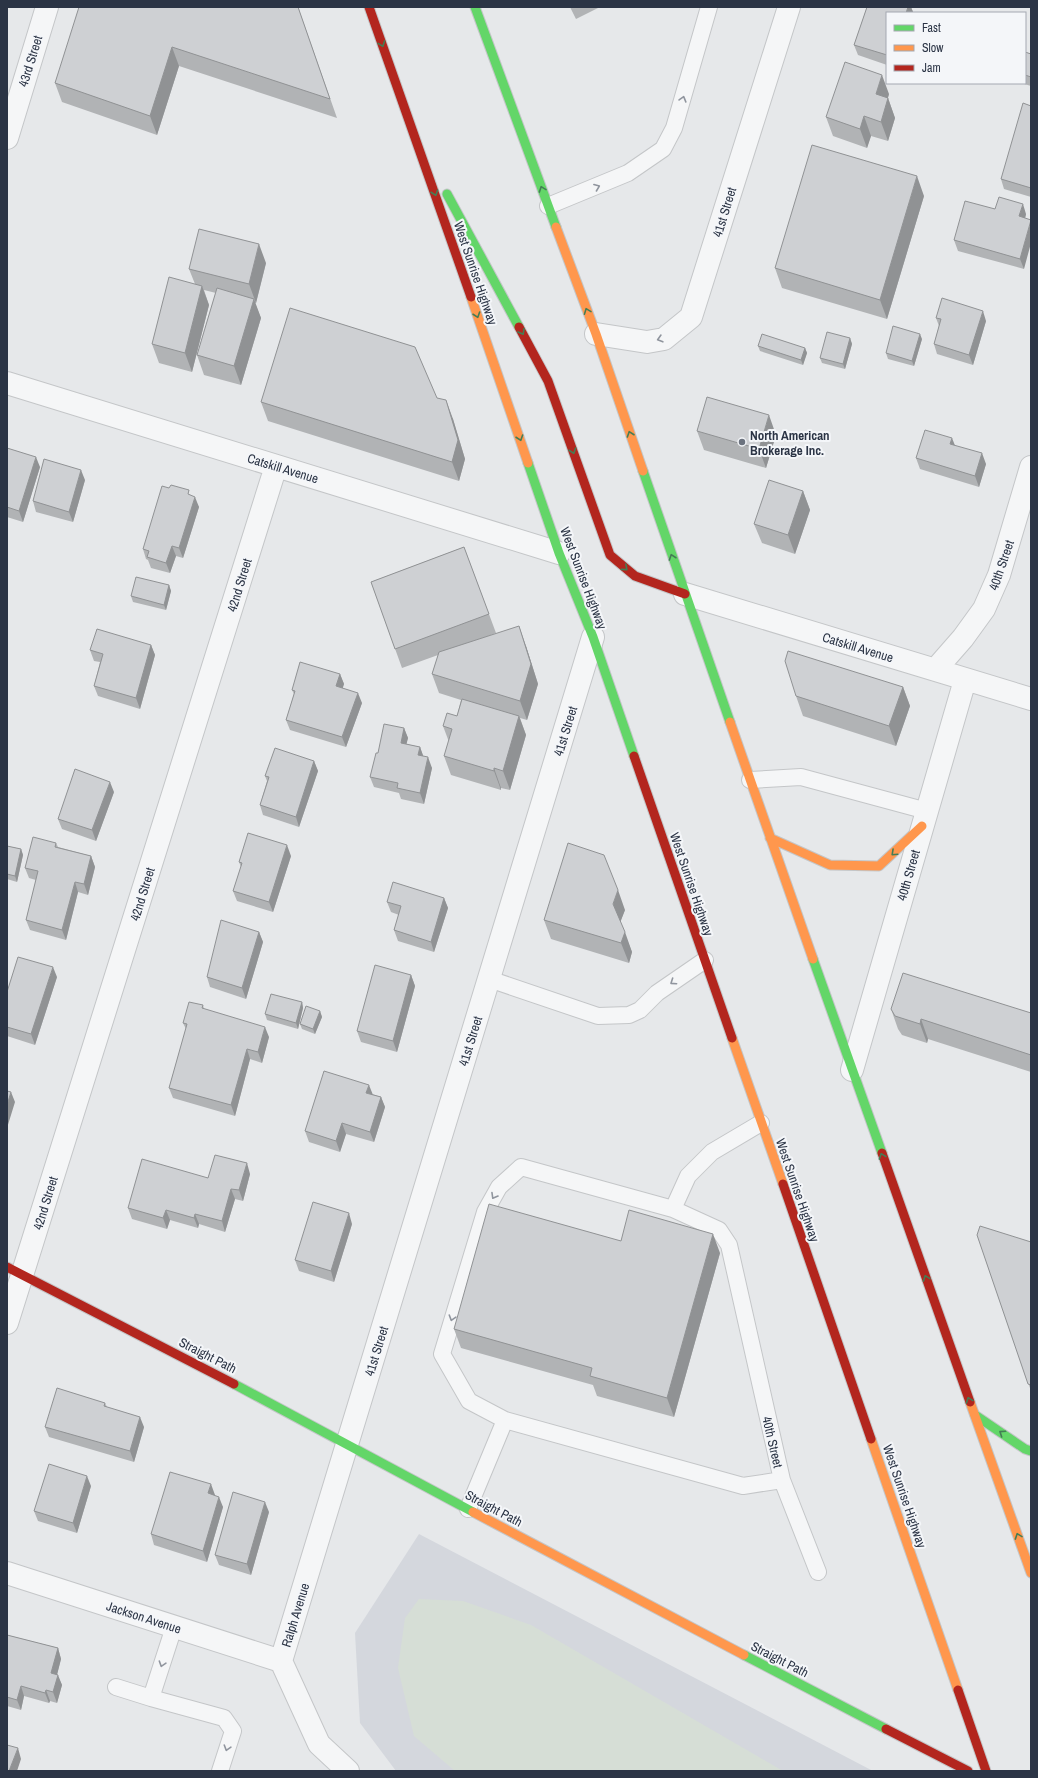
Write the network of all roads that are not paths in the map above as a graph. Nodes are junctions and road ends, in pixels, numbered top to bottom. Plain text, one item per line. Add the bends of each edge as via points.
1 (47, 7) edge
2 (369, 7) edge
3 (475, 7) edge
4 (709, 7) edge
5 (789, 7) edge
6 (7, 138) edge
7 (416, 138) junction
8 (548, 206) junction
9 (596, 334) junction
10 (7, 383) edge
11 (276, 466) junction
12 (1031, 467) edge
13 (559, 553) junction
14 (684, 594) junction
15 (593, 637) junction
16 (935, 670) junction
17 (965, 680) junction
18 (1031, 699) edge
19 (750, 780) junction
20 (925, 818) junction
21 (770, 838) junction
22 (705, 960) junction
23 (489, 978) junction
24 (852, 1070) junction
25 (761, 1123) junction
26 (673, 1209) junction
27 (15, 1271) edge
28 (7, 1323) edge
29 (975, 1415) junction
30 (505, 1420) junction
31 (348, 1444) junction
32 (1031, 1451) edge
33 (782, 1480) junction
34 (468, 1509) junction
35 (818, 1572) dead end
36 (7, 1573) edge
37 (1031, 1573) edge
38 (174, 1627) junction
39 (281, 1661) junction
40 (116, 1687) dead end
41 (151, 1698) junction
42 (220, 1771) edge
43 (348, 1771) edge
44 (968, 1771) edge
45 (986, 1771) edge

1 - 6 street, 43rd Street
2 -> 7 main road, West Sunrise Highway
8 -> 3 main road
8 -> 4 lane via 628,173 663,149 674,128
5 -> 9 street, 41st Street via 691,317 664,339 647,342
7 -> 13 main road, West Sunrise Highway
7 -> 14 main road via 548,381 610,555 635,576
9 -> 8 main road
14 -> 9 main road
10 - 11 street, Catskill Avenue
11 - 13 street, Catskill Avenue
11 - 27 street, 42nd Street
12 - 16 street, 40th Street via 1000,575 984,609
13 - 15 main road, West Sunrise Highway
14 - 16 street, Catskill Avenue
14 - 19 main road
15 - 22 main road, West Sunrise Highway
15 - 23 street, 41st Street
16 - 17 street, Catskill Avenue
17 - 18 street, Catskill Avenue
17 - 20 street, 40th Street
19 - 20 lane via 801,777
19 - 21 main road
20 -> 21 main road via 879,866 830,865
20 - 24 street, 40th Street
21 - 24 main road
22 -> 23 lane via 657,993 640,1010 629,1015 598,1016
22 - 25 main road, West Sunrise Highway
23 - 31 street, 41st Street
29 -> 24 main road
25 - 26 lane via 712,1152 688,1176
25 - 45 main road, West Sunrise Highway
26 -> 30 lane, 40th Street via 521,1168 499,1187 485,1212 442,1354 469,1401
26 - 33 lane, 40th Street via 719,1230 729,1245
27 - 28 street, 42nd Street
27 - 31 main road, Straight Path
32 -> 29 main road
37 -> 29 main road
30 - 33 lane, 40th Street via 743,1486
30 - 34 lane
31 - 34 main road, Straight Path
31 - 39 street, Ralph Avenue
33 - 35 lane
34 - 44 main road, Straight Path via 664,1614
36 - 38 street, Jackson Avenue
38 - 39 street, Jackson Avenue
38 -> 41 lane
39 - 43 street, Ralph Avenue via 319,1744
40 - 41 lane
41 -> 42 lane via 224,1718 233,1731

